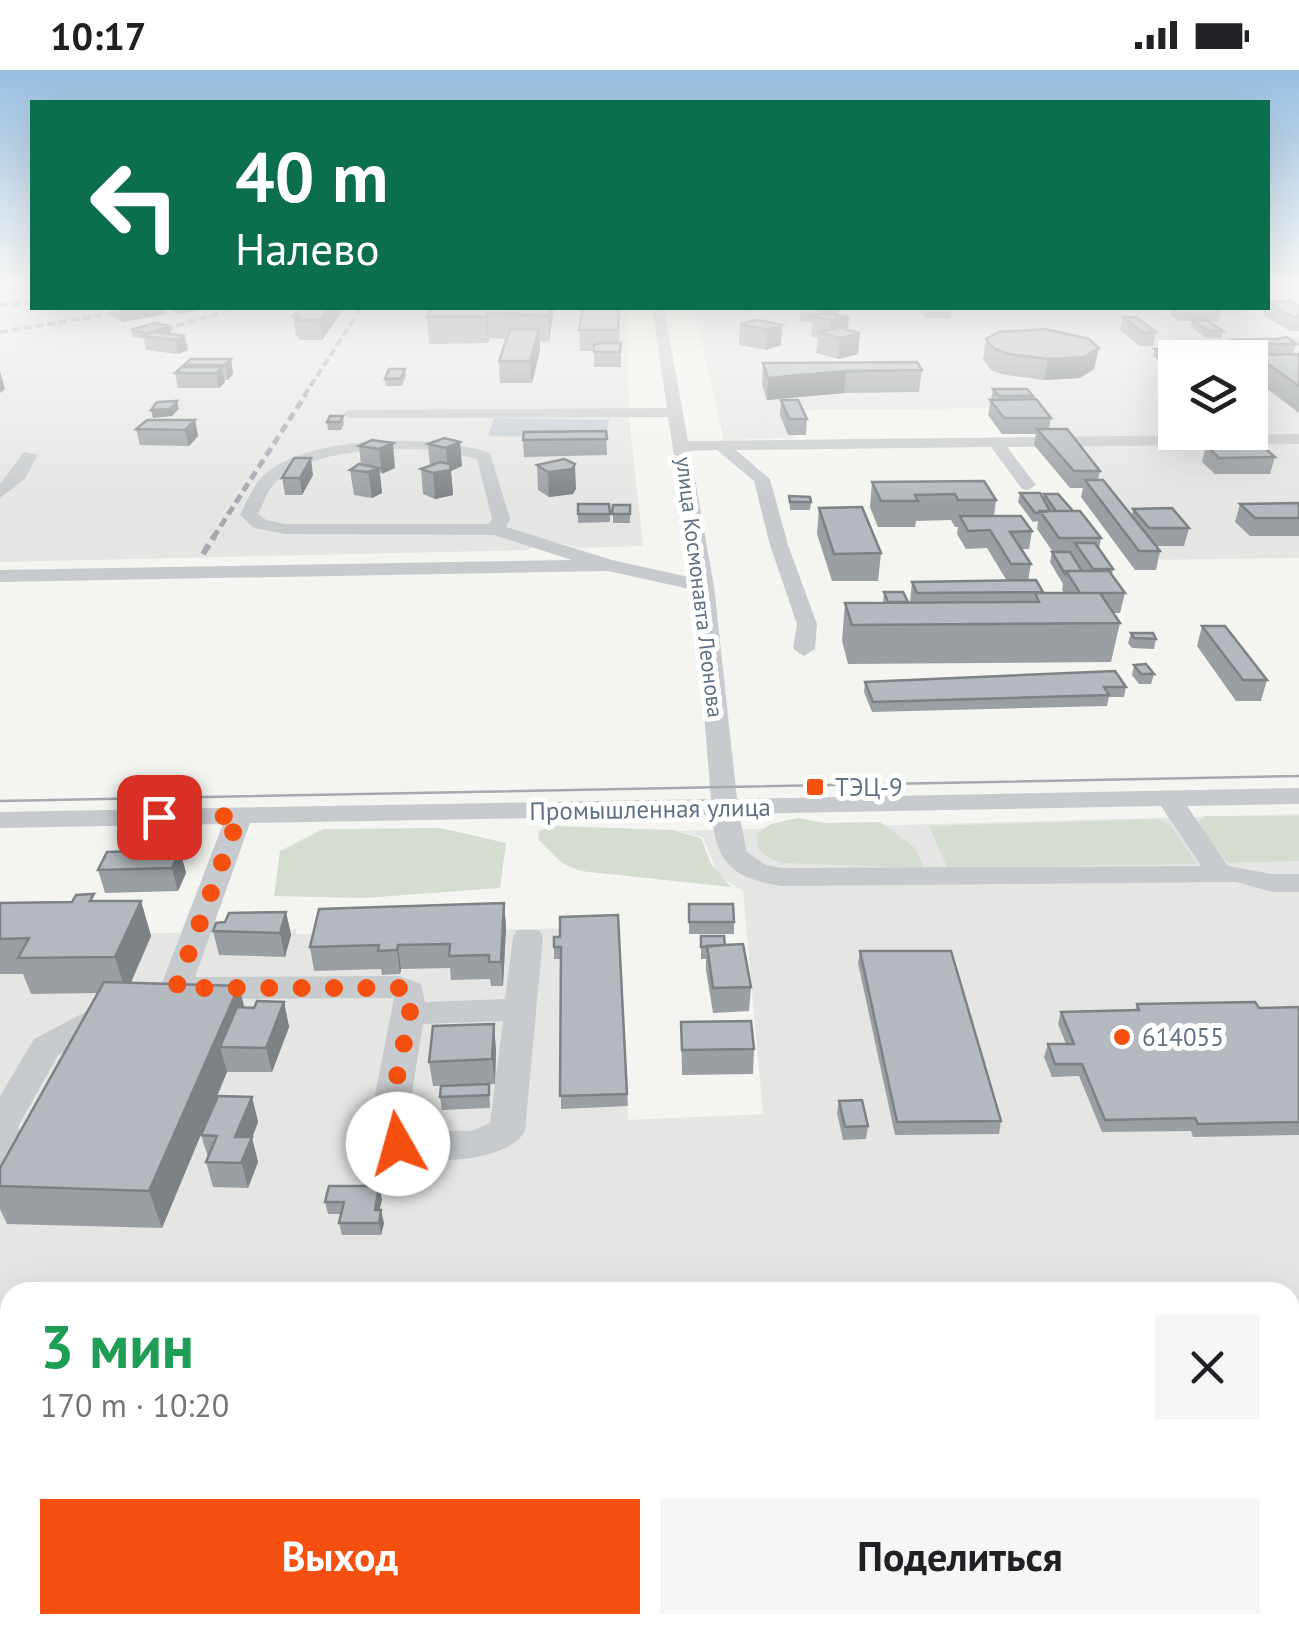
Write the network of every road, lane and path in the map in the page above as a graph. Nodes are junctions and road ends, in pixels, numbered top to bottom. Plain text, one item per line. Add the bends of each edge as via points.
1 (666, 357) edge
2 (676, 412) junction
3 (349, 414) dead end
4 (1299, 439) edge
5 (994, 442) junction
6 (720, 445) junction
7 (682, 446) junction
8 (30, 456) dead end
9 (1028, 485) dead end
10 (0, 492) edge
11 (495, 530) junction
12 (608, 565) junction
13 (0, 576) edge
14 (704, 586) junction
15 (804, 649) dead end
16 (1299, 796) edge
17 (1169, 798) junction
18 (725, 808) junction
19 (239, 816) junction
20 (0, 820) edge
21 (1220, 874) junction
22 (1299, 883) edge
23 (528, 936) dead end
24 (151, 992) junction
25 (520, 1008) junction
26 (410, 1014) junction
27 (0, 1184) edge

1 - 2 street, улица Космонавта Леонова
2 - 3 street
2 - 7 street, улица Космонавта Леонова
4 - 5 street
5 - 6 street
5 - 9 street
6 - 7 street
6 - 15 street via 762,479 807,624
7 - 14 street, улица Космонавта Леонова
8 - 10 street
11 - 11 street via 502,519 484,456 457,448 361,446 312,457 270,477 249,515 285,530
11 - 12 street
12 - 13 street
12 - 14 street
14 - 18 street, улица Космонавта Леонова
16 - 17 street, Промышленная улица
17 - 18 street, Промышленная улица
17 - 21 street
18 - 19 street, Промышленная улица
18 - 21 street, улица Космонавта Леонова via 732,854 768,876
19 - 20 street, Промышленная улица
19 - 24 street
21 - 22 street, улица Космонавта Леонова
23 - 25 street
24 - 26 street via 399,988 412,995
24 - 27 street via 54,1040 40,1055 0,1127 14,1152
25 - 26 street
25 - 26 street via 510,1123 499,1137 474,1145 406,1146 390,1140 387,1125

